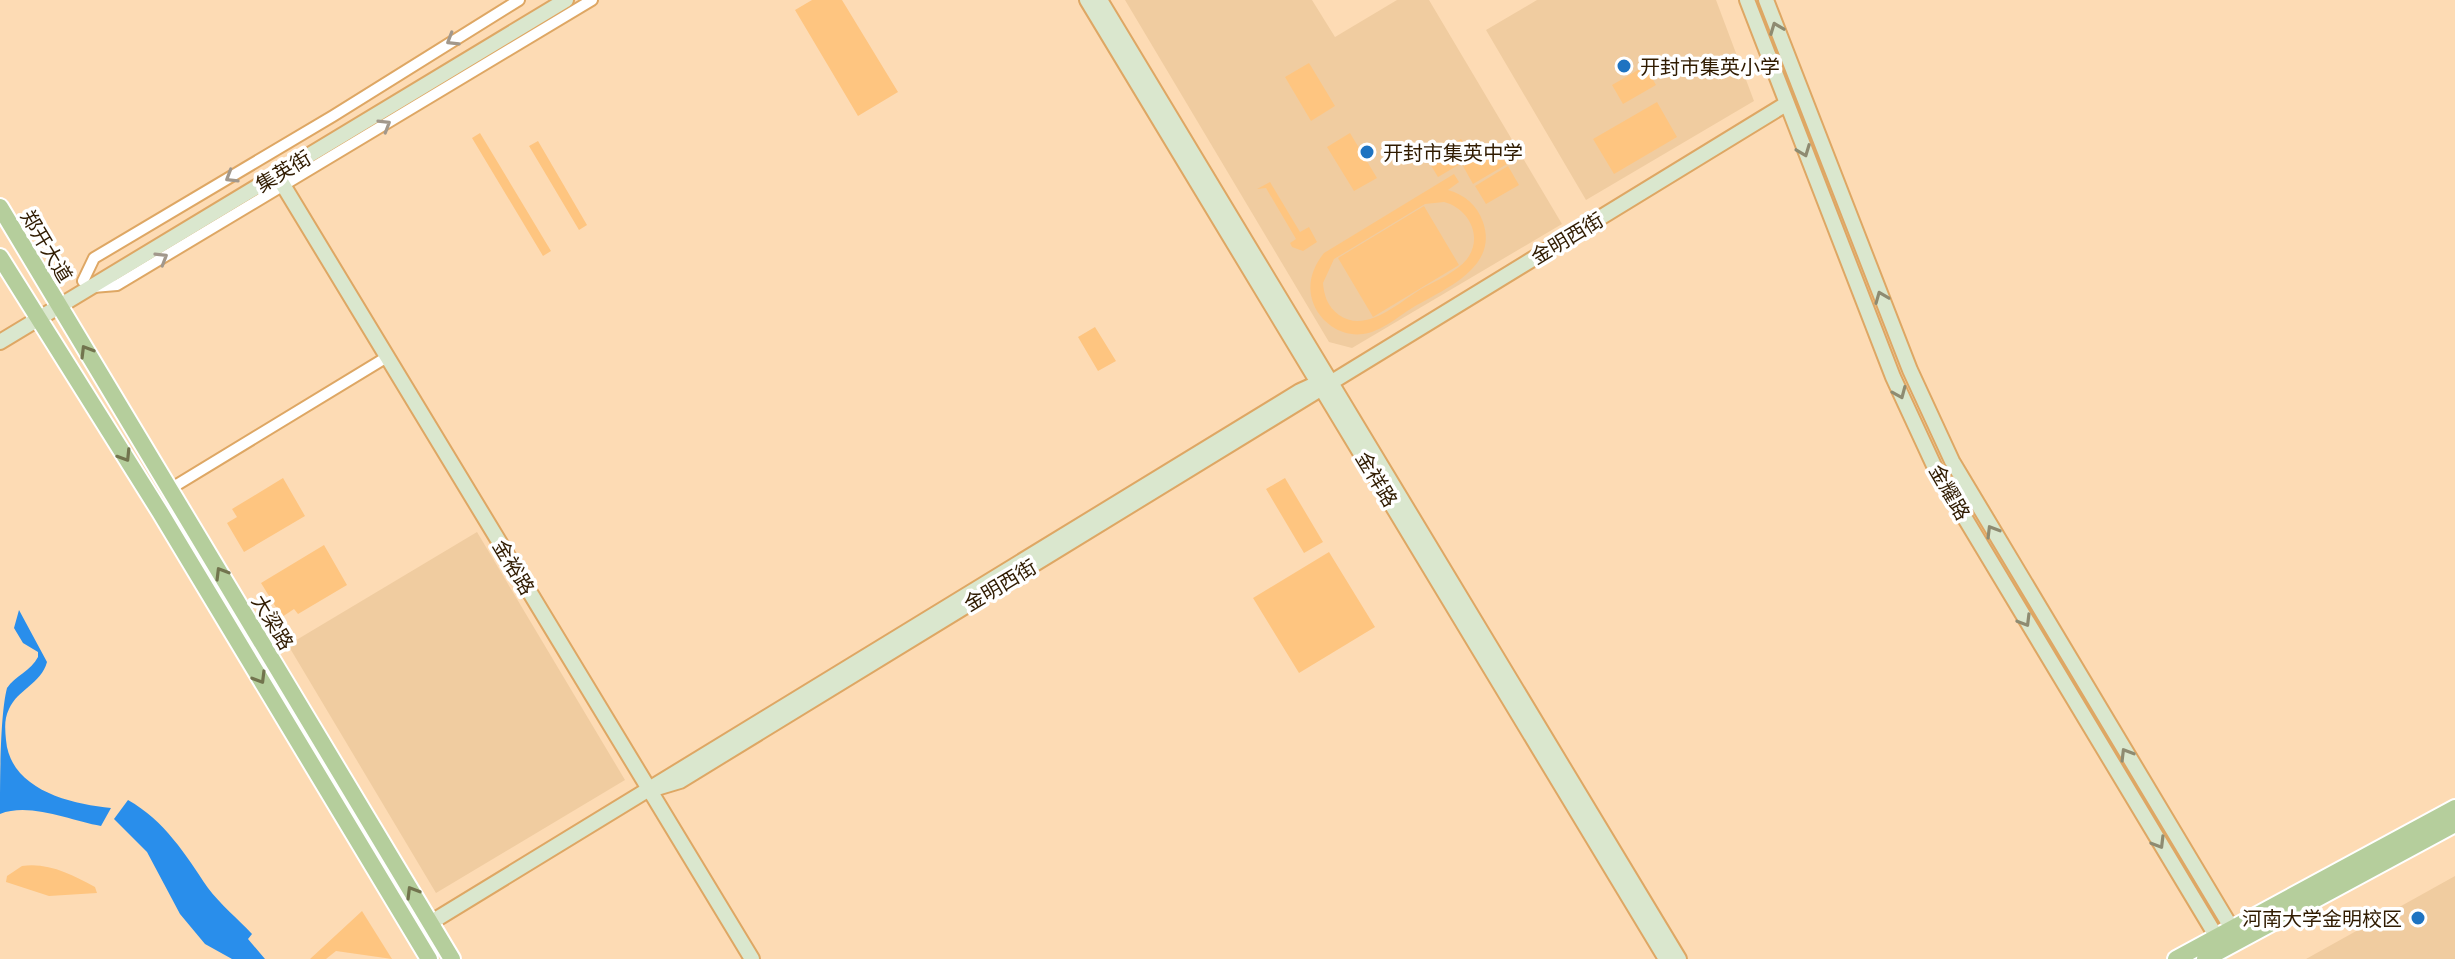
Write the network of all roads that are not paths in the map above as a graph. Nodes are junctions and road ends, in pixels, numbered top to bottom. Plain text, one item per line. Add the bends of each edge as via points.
1 (519, 0) edge
2 (548, 0) edge
3 (566, 0) edge
4 (592, 0) edge
5 (1087, 0) edge
6 (1100, 0) edge
7 (1747, 0) edge
8 (1766, 0) edge
9 (1786, 104) junction
10 (280, 180) junction
11 (0, 207) edge
12 (0, 257) edge
13 (87, 284) junction
14 (56, 302) junction
15 (35, 315) junction
16 (0, 331) edge
17 (0, 342) edge
18 (387, 357) junction
19 (1325, 383) junction
20 (170, 489) junction
21 (650, 790) junction
22 (2455, 808) edge
23 (2455, 824) edge
24 (430, 923) junction
25 (2236, 934) junction
26 (2220, 943) junction
27 (429, 959) edge
28 (452, 959) edge
29 (752, 959) edge
30 (1666, 959) edge
31 (1679, 959) edge
32 (2176, 959) edge
33 (2205, 959) edge

1 -> 13 street via 94,258
2 - 13 street, 集英街
3 - 10 street, 集英街
10 -> 4 street
5 - 19 street, 金祥路
6 - 19 street, 金祥路
7 - 9 street, 金耀路
25 -> 8 street, 金耀路 via 1936,429
9 - 19 street, 金明西街
9 -> 26 street, 金耀路 via 1893,377 1936,470
13 -> 10 street, 集英街
10 - 18 street, 金裕路
11 - 14 main road, 郑开大道
12 - 15 main road
13 - 14 street, 集英街
14 - 15 street, 集英街
20 -> 14 main road, 大梁路
15 - 16 street, 集英街
15 - 17 street, 集英街
15 -> 27 main road, 大梁路
18 - 20 street
18 - 21 street, 金裕路
19 - 21 street, 金明西街 via 1124,496
19 - 30 street, 金祥路
19 - 31 street, 金祥路
24 -> 20 main road, 大梁路
21 - 24 street, 金明西街
21 - 29 street, 金裕路
22 - 25 main road
23 - 25 main road
24 - 28 main road, 大梁路
25 - 26 main road
26 - 32 main road
26 - 33 main road

